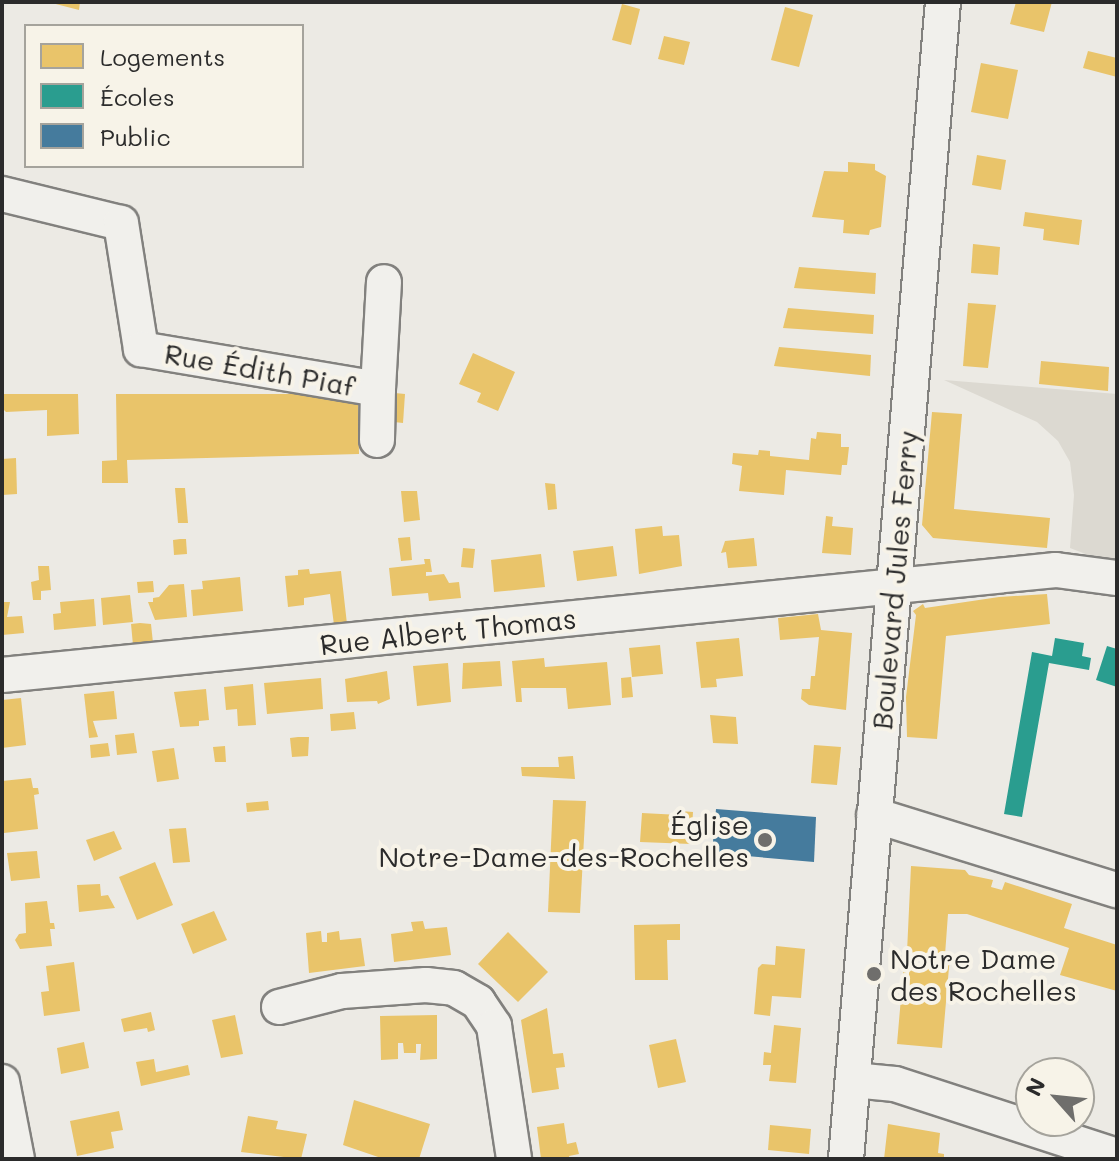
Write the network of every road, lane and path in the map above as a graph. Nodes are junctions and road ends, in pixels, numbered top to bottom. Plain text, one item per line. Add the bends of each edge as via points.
1 (943, 2) edge
2 (2, 194) edge
3 (384, 282) dead end
4 (378, 389) junction
5 (377, 440) dead end
6 (1117, 578) edge
7 (893, 586) junction
8 (2, 675) edge
9 (874, 815) junction
10 (1117, 890) edge
11 (279, 1007) dead end
12 (853, 1080) junction
13 (2, 1082) edge
14 (1117, 1156) edge
15 (17, 1159) edge
16 (514, 1159) edge
17 (846, 1159) edge

1 - 7 street, Boulevard Jules Ferry
2 - 4 street, Rue Édith Piaf via 121,223 142,364
3 - 4 street, Rue Édith Piaf
4 - 5 street
6 - 7 street, Rue Albert Thomas via 1056,570
7 - 8 street, Rue Albert Thomas
7 - 9 street, Boulevard Jules Ferry
9 - 10 street
9 - 12 street, Boulevard Jules Ferry
11 - 16 street via 342,991 426,985 454,988 478,1002 494,1026
12 - 14 street via 895,1084
12 - 17 street, Boulevard Jules Ferry
13 - 15 street

